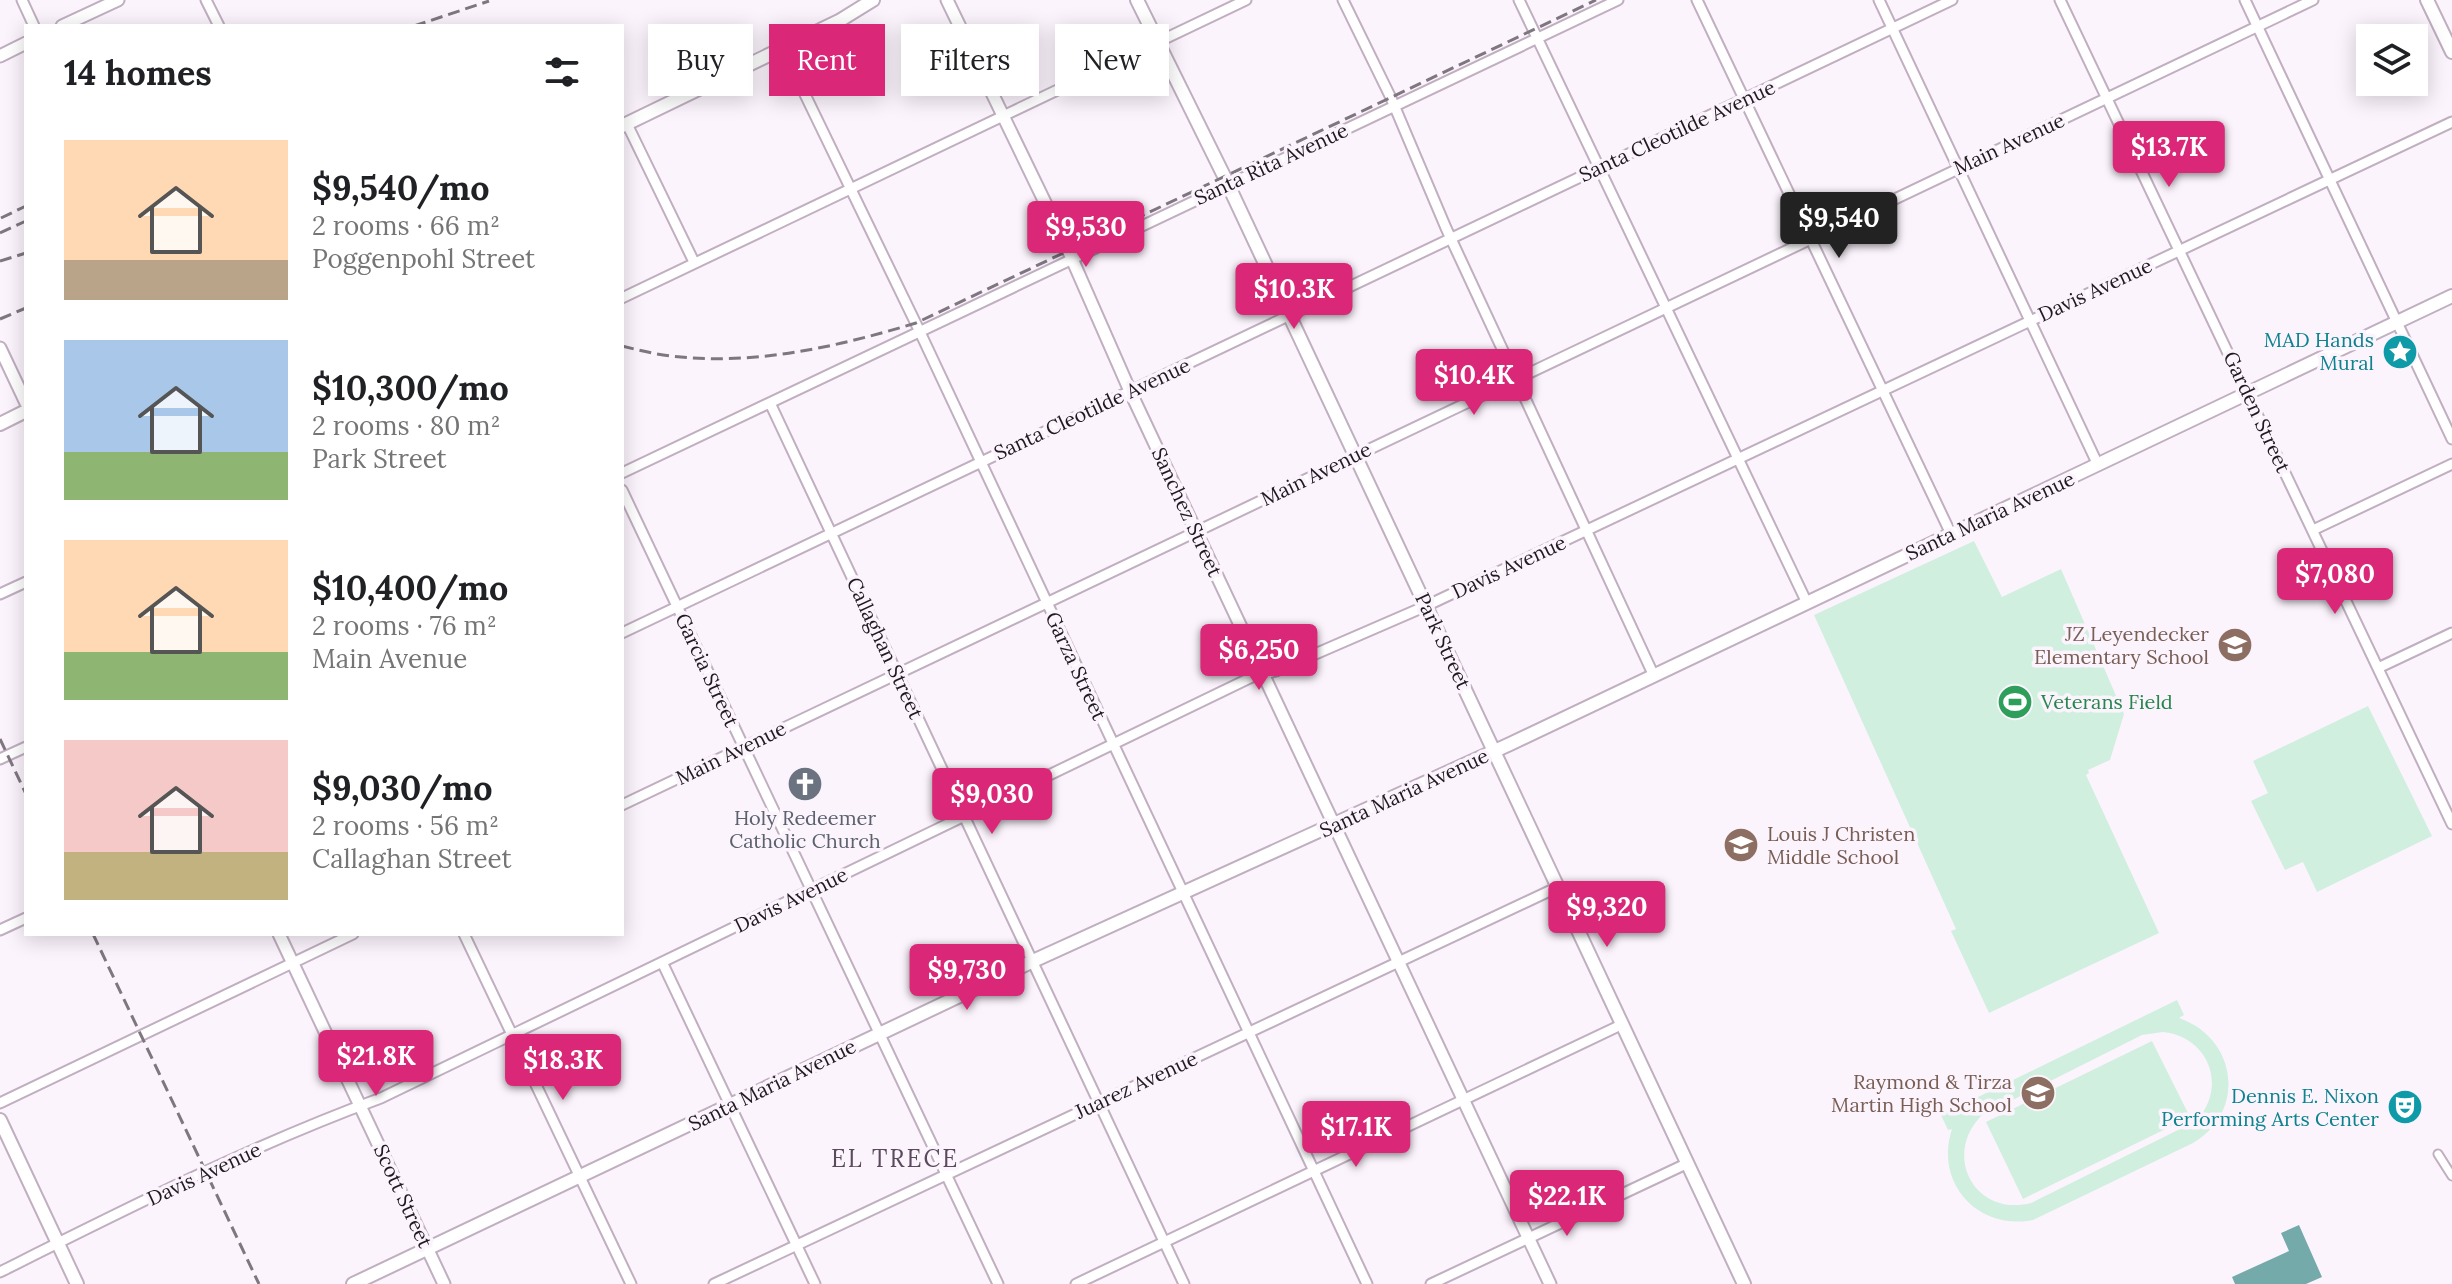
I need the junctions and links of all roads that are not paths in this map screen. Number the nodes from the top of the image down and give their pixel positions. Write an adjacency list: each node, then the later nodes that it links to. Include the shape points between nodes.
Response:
1 (22, 0): 18 (street)
2 (118, 0): 19 (street)
3 (206, 0): 20 (street)
4 (873, 0): 21 (main road)
5 (947, 0): 37 (street, Sanchez Street)
6 (1137, 0): 22 (main road, Park Street)
7 (1246, 0): 25 (street)
8 (1343, 0): 36 (street)
9 (1519, 0): 26 (street)
10 (1618, 0): 26 (street, Santa Rita Avenue)
11 (1697, 0): 35 (street)
12 (1879, 0): 24 (street)
13 (1952, 0): 24 (street, Santa Cleotilde Avenue)
14 (2060, 0): 34 (street, Garden Street)
15 (2245, 0): 23 (street)
16 (2313, 0): 23 (street, Main Avenue)
17 (2427, 0): 28 (main road)
18 (33, 24)
19 (66, 24)
20 (218, 24)
21 (833, 24)
22 (1148, 24)
23 (2258, 27): 34 (street, Main Avenue); 42 (street)
24 (1892, 29): 35 (street, Santa Cleotilde Avenue); 41 (street)
25 (1169, 36)
26 (1538, 38): 36 (street, Santa Rita Avenue); 40 (street)
27 (24, 44): 29 (street)
28 (2452, 52)
29 (0, 56)
30 (769, 56): 39 (main road)
31 (1169, 67): 43 (main road, Park Street)
32 (1055, 90): 37 (street)
33 (805, 96): 44 (street, Garza Street)
34 (2107, 98): 41 (street, Main Avenue); 47 (street, Garden Street)
35 (1744, 99): 40 (street, Santa Cleotilde Avenue); 46 (street)
36 (1394, 105): 43 (street, Santa Rita Avenue); 45 (street)
37 (1003, 115): 44 (street); 48 (street, Sanchez Street)
38 (2452, 122): 42 (street, Davis Avenue)
39 (625, 125): 49 (street)
40 (1599, 168): 45 (street, Santa Cleotilde Avenue); 52 (street)
41 (1958, 168): 46 (street, Main Avenue); 54 (street)
42 (2330, 179): 47 (street, Davis Avenue); 55 (street)
43 (1227, 185): 48 (street, Santa Rita Avenue); 53 (main road, Park Street)
44 (850, 189): 49 (street); 56 (street, Garza Street)
45 (1451, 239): 53 (street, Santa Cleotilde Avenue); 58 (street)
46 (1811, 239): 52 (street, Main Avenue); 59 (street)
47 (2180, 250): 54 (street, Davis Avenue); 61 (street, Garden Street)
48 (1071, 258): 56 (street, Santa Rita Avenue); 60 (street, Sanchez Street)
49 (694, 262): 51 (street)
50 (2452, 296): 55 (main road, Santa Maria Avenue)
51 (624, 297)
52 (1666, 307): 58 (street, Main Avenue); 68 (street)
53 (1289, 316): 60 (street, Santa Cleotilde Avenue); 67 (main road, Park Street)
54 (2030, 321): 59 (street, Davis Avenue); 71 (street)
55 (2397, 322): 61 (main road, Santa Maria Avenue); 66 (street)
56 (919, 330): 63 (street, Santa Rita Avenue); 69 (street, Garza Street)
57 (0, 348): 62 (street)
58 (1516, 379): 67 (street, Main Avenue); 76 (street)
59 (1883, 390): 68 (street, Davis Avenue); 78 (street)
60 (1130, 391): 69 (street, Santa Cleotilde Avenue); 75 (street, Sanchez Street)
61 (2248, 393): 71 (main road, Santa Maria Avenue); 74 (street, Garden Street)
62 (24, 399)
63 (770, 403): 72 (street, Santa Rita Avenue); 77 (street, Callaghan Street)
64 (24, 412): 65 (main road)
65 (0, 424)
66 (2452, 439)
67 (1355, 455): 75 (street, Main Avenue); 83 (main road, Park Street)
68 (1738, 459): 76 (street, Davis Avenue); 82 (street)
69 (981, 462): 77 (street, Santa Cleotilde Avenue); 81 (street, Garza Street)
70 (2452, 464): 74 (street)
71 (2098, 465): 78 (main road, Santa Maria Avenue)
72 (624, 472)
73 (624, 494): 84 (street, Garcia Street)
74 (2313, 530): 87 (street, Garden Street)
75 (1196, 531): 81 (street, Main Avenue); 89 (street, Sanchez Street)
76 (1587, 531): 83 (street, Davis Avenue); 90 (street)
77 (831, 533): 84 (street, Santa Cleotilde Avenue); 88 (street, Callaghan Street)
78 (1951, 534): 82 (main road, Santa Maria Avenue)
79 (24, 583): 80 (street)
80 (0, 594)
81 (1047, 603): 88 (street, Main Avenue); 91 (street, Garza Street)
82 (1807, 603): 90 (main road, Santa Maria Avenue)
83 (1426, 606): 89 (street, Davis Avenue); 94 (main road, Park Street)
84 (677, 607): 85 (street, Santa Cleotilde Avenue); 92 (street, Garcia Street)
85 (624, 632)
86 (2452, 633): 87 (street)
87 (2378, 668): 96 (street, Garden Street)
88 (897, 674): 92 (street, Main Avenue); 98 (street, Callaghan Street)
89 (1264, 674): 91 (street, Davis Avenue); 100 (street, Sanchez Street)
90 (1654, 676): 94 (main road, Santa Maria Avenue)
91 (1113, 744): 98 (street, Davis Avenue); 103 (street, Garza Street)
92 (744, 747): 97 (street, Main Avenue); 102 (street, Garcia Street)
93 (24, 748): 95 (street)
94 (1495, 751): 100 (main road, Santa Maria Avenue); 101 (main road, Park Street)
95 (0, 759)
96 (2448, 803): 99 (street, Garden Street)
97 (624, 804)
98 (965, 816): 102 (street, Davis Avenue); 109 (street, Callaghan Street)
99 (2452, 824)
100 (1334, 825): 103 (main road, Santa Maria Avenue); 111 (street, Sanchez Street)
101 (1558, 887): 111 (street, Juarez Avenue); 113 (main road, Park Street)
102 (811, 890): 110 (street, Davis Avenue); 115 (street, Garcia Street)
103 (1183, 894): 109 (main road, Santa Maria Avenue); 114 (street, Garza Street)
104 (24, 919): 105 (street)
105 (0, 930)
106 (280, 936): 112 (street, Scott Street)
107 (349, 936): 112 (street)
108 (465, 936): 116 (street)
109 (1033, 961): 115 (main road, Santa Maria Avenue); 119 (street, Callaghan Street)
110 (662, 962): 116 (street, Davis Avenue); 120 (street)
111 (1399, 962): 114 (street, Juarez Avenue); 117 (street, Sanchez Street)
112 (293, 963): 118 (street); 121 (street, Scott Street)
113 (1623, 1024): 117 (street); 124 (main road, Park Street)
114 (1248, 1032): 119 (street, Juarez Avenue); 125 (street, Garza Street)
115 (879, 1033): 120 (main road, Santa Maria Avenue); 126 (street, Garcia Street)
116 (512, 1035): 121 (street, Davis Avenue); 127 (street)
117 (1464, 1100): 125 (street); 129 (street, Sanchez Street)
118 (0, 1103)
119 (1100, 1103): 126 (street, Juarez Avenue); 130 (street, Callaghan Street)
120 (730, 1105): 127 (main road, Santa Maria Avenue); 132 (street)
121 (360, 1106): 131 (street, Davis Avenue); 133 (street, Scott Street)
122 (0, 1120): 131 (main road)
123 (2438, 1154): 128 (street)
124 (1688, 1163): 129 (street); 147 (main road, Park Street)
125 (1314, 1171): 130 (street); 144 (street, Garza Street)
126 (947, 1175): 132 (street, Juarez Avenue); 141 (street, Garcia Street)
127 (580, 1176): 133 (main road, Santa Maria Avenue); 138 (street)
128 (2452, 1176)
129 (1529, 1238): 145 (street); 146 (street, Sanchez Street)
130 (1165, 1242): 142 (street); 143 (street, Callaghan Street)
131 (57, 1243): 134 (street, Davis Avenue); 135 (main road)
132 (796, 1245): 139 (street, Juarez Avenue); 140 (street)
133 (428, 1249): 136 (main road, Santa Maria Avenue); 137 (street, Scott Street)
134 (0, 1272)
135 (77, 1284)
136 (353, 1284)
137 (444, 1284)
138 (631, 1284)
139 (714, 1284)
140 (815, 1284)
141 (998, 1284)
142 (1076, 1284)
143 (1184, 1284)
144 (1367, 1284)
145 (1431, 1284)
146 (1550, 1284)
147 (1744, 1284)

